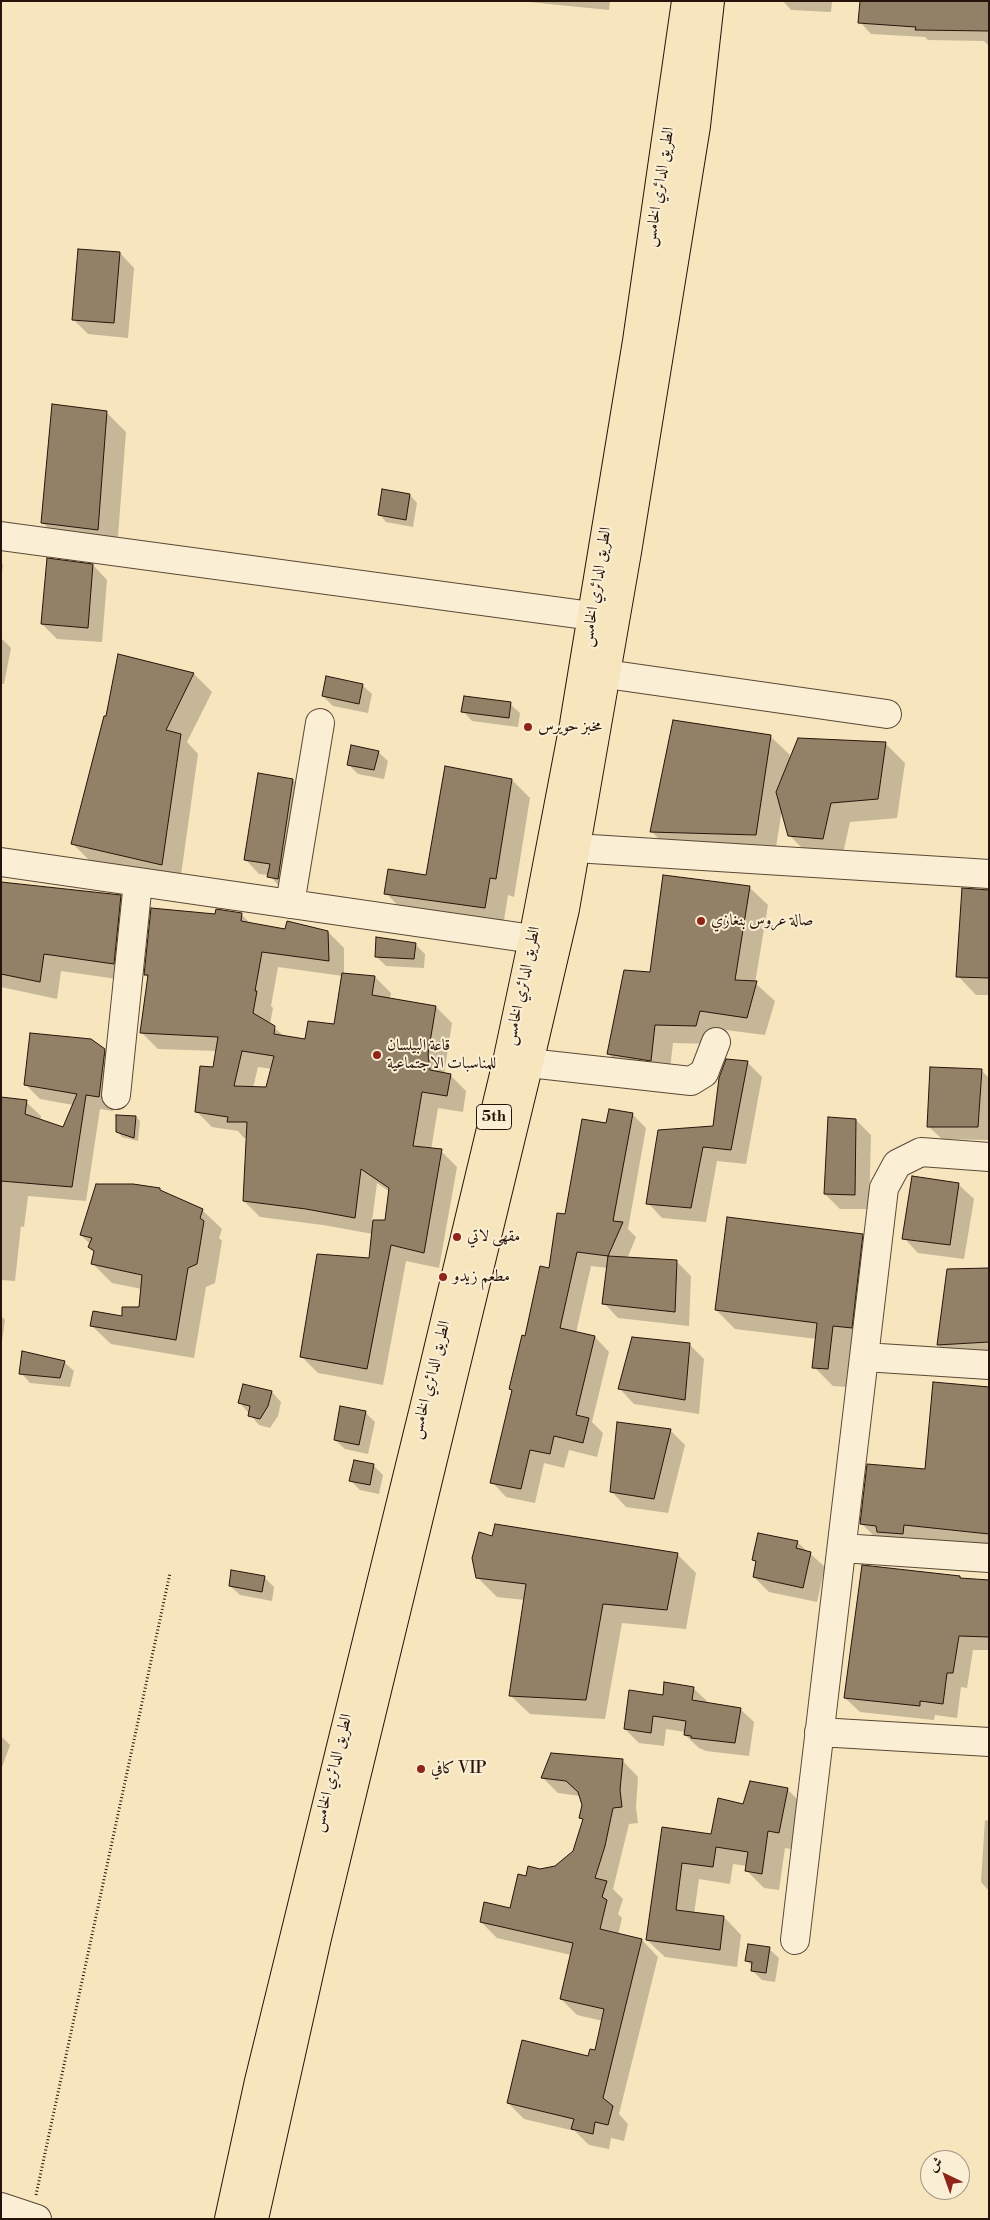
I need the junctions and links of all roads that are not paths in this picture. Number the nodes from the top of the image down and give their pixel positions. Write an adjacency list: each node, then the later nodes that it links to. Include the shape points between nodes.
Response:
1 (686, 1): 4 (main road, الطريق الدائري الخامس / 5th, via 637,341)
2 (710, 1): 4 (main road, الطريق الدائري الخامس / 5th, via 696,126)
3 (1, 536): 5 (street)
4 (615, 549): 5 (main road, الطريق الدائري الخامس / 5th); 6 (main road, الطريق الدائري الخامس / 5th)
5 (592, 616): 14 (main road, الطريق الدائري الخامس / 5th)
6 (606, 674): 7 (street); 9 (main road, الطريق الدائري الخامس / 5th)
7 (887, 714)
8 (320, 723): 13 (street)
9 (575, 848): 11 (street); 16 (main road, الطريق الدائري الخامس / 5th, via 565,910)
10 (1, 862): 12 (street)
11 (989, 874)
12 (138, 882): 13 (street); 17 (street)
13 (290, 904): 14 (street)
14 (534, 939): 28 (main road, الطريق الدائري الخامس / 5th, via 430,1386 259,2081)
15 (716, 1042): 16 (street, via 704,1073 690,1081)
16 (530, 1063): 29 (main road, الطريق الدائري الخامس / 5th, via 317,1938)
17 (116, 1095)
18 (989, 1157): 19 (street, via 921,1152 898,1164 884,1188)
19 (864, 1357): 20 (street); 21 (street)
20 (989, 1365)
21 (842, 1548): 22 (street); 23 (street)
22 (989, 1558)
23 (819, 1732): 24 (street); 25 (street)
24 (989, 1742)
25 (795, 1940)
26 (1, 2207): 27 (street)
27 (34, 2218)
28 (229, 2219)
29 (254, 2219)

